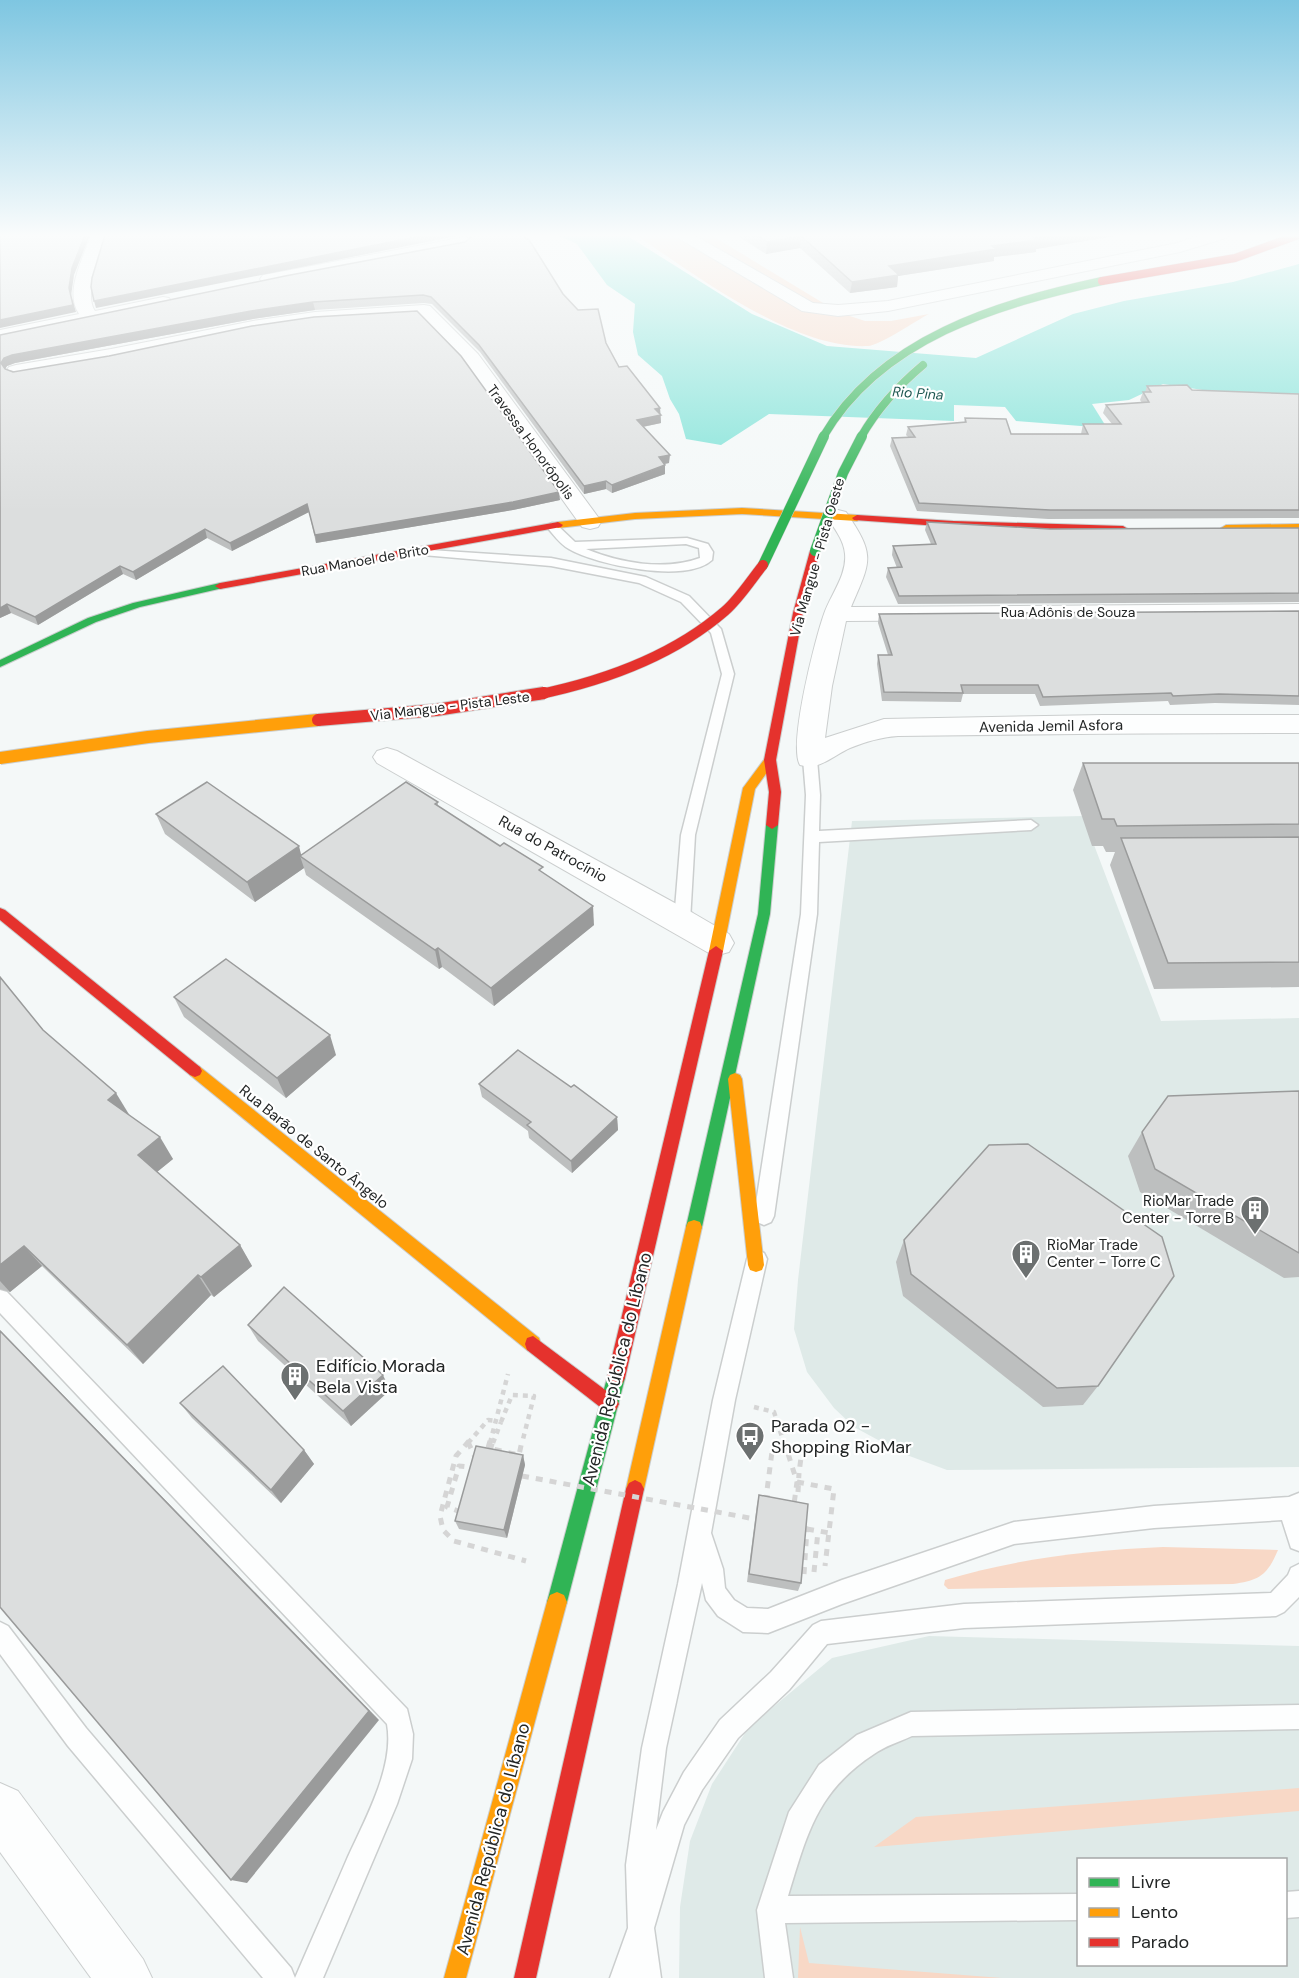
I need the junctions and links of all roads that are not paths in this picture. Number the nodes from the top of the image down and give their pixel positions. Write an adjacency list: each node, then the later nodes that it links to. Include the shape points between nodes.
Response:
1 (39, 327): 6 (street)
2 (143, 327): 7 (street)
3 (255, 327): 7 (street, Travessa Honorópolis)
4 (441, 327): 11 (street, Travessa Honorópolis, via 471,358)
5 (952, 327): 24 (main road, Via Mangue - Pista Leste, bridge, via 903,354 849,400 822,438 775,546 756,577 723,613 669,649 635,665 526,699 198,731)
6 (0, 336)
7 (153, 345): 9 (street)
8 (932, 360): 22 (main road, Via Mangue - Pista Oeste, bridge, via 892,391 854,443 838,478 798,613)
9 (16, 371)
10 (838, 517): 11 (main road, Rua Manoel de Brito, via 742,511); 15 (main road, Rua Manoel de Brito, via 1036,528); 19 (street, via 857,556)
11 (590, 522): 12 (main road, Rua Manoel de Brito)
12 (552, 526): 16 (lane); 17 (main road, Rua Manoel de Brito)
13 (1215, 528): 14 (main road)
14 (1299, 528)
15 (1138, 529)
16 (572, 546): 16 (lane, via 599,558 655,567 699,563 705,560 707,552 704,546 687,541)
17 (414, 552): 20 (main road, Rua Manoel de Brito, via 259,578 137,605 92,620); 30 (lane, via 551,562 642,580 685,599 717,632 728,674 688,835)
18 (1299, 611): 19 (street, Rua Adônis de Souza)
19 (836, 614): 25 (street, via 814,712)
20 (0, 664)
21 (1299, 724): 25 (street, Avenida Jemil Asfora, via 884,728 852,736)
22 (774, 741): 26 (main road, Avenida República do Líbano)
23 (387, 757): 30 (street, Rua do Patrocínio)
24 (0, 758)
25 (810, 759): 28 (lane)
26 (770, 760): 31 (main road, Avenida República do Líbano, via 749,788); 32 (main road, Avenida República do Líbano, via 775,792 764,914)
27 (1031, 825): 28 (lane)
28 (812, 837): 33 (lane, via 809,914)
29 (4, 921): 35 (main road, Rua Barão de Santo Ângelo)
30 (682, 921): 31 (street, Rua do Patrocínio)
31 (718, 943): 35 (main road, Avenida República do Líbano)
32 (732, 1053): 33 (main road); 50 (main road, Avenida República do Líbano)
33 (756, 1265): 37 (lane, via 724,1400)
34 (0, 1299): 48 (lane, via 398,1718 399,1759 384,1804)
35 (610, 1404): 49 (main road, Avenida República do Líbano)
36 (1294, 1506): 37 (lane, via 1014,1533 768,1621 743,1620 726,1608 714,1592 712,1569); 38 (lane)
37 (699, 1533): 45 (lane, via 654,1748 639,1865)
38 (1299, 1540)
39 (1299, 1576): 45 (lane, via 1276,1604 964,1616 821,1634 780,1681 729,1729 693,1781 672,1821)
40 (0, 1634): 47 (lane, via 76,1737)
41 (1299, 1717): 44 (lane, via 911,1724 866,1744 828,1774 798,1821)
42 (0, 1809): 46 (street)
43 (1077, 1907): 44 (lane)
44 (770, 1910): 53 (lane)
45 (641, 1928): 51 (lane); 52 (lane)
46 (124, 1978)
47 (280, 1978)
48 (309, 1978)
49 (455, 1978)
50 (525, 1978)
51 (624, 1978)
52 (646, 1978)
53 (780, 1978)

